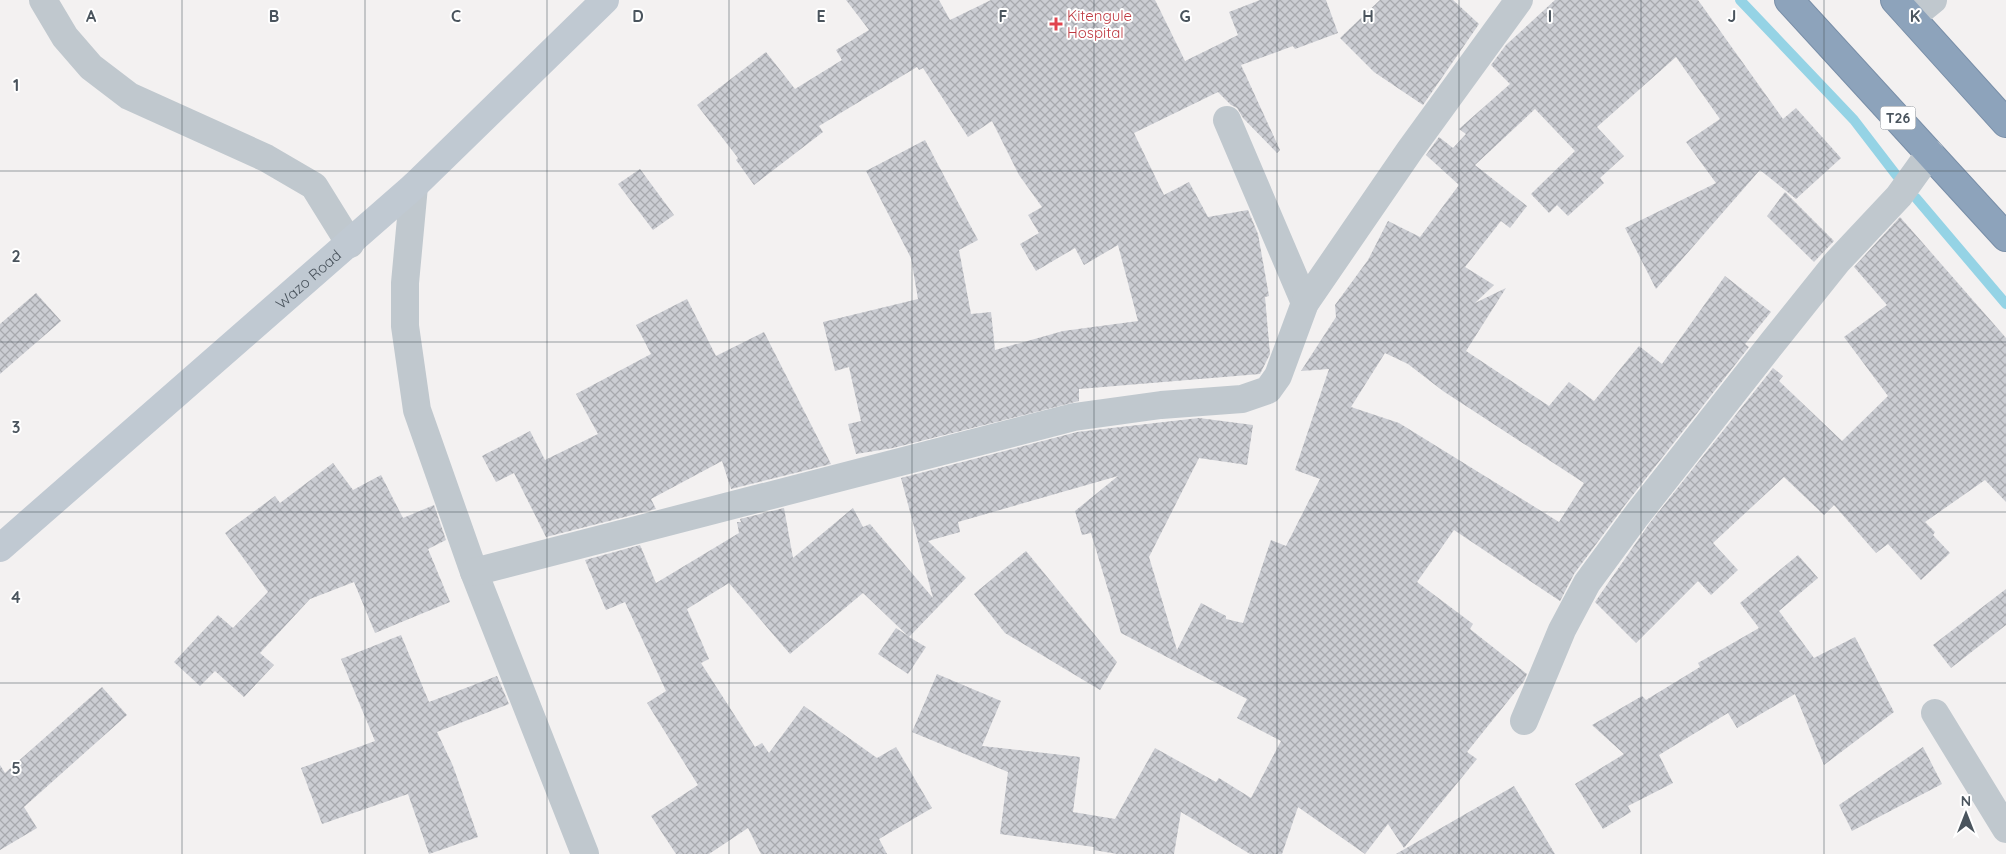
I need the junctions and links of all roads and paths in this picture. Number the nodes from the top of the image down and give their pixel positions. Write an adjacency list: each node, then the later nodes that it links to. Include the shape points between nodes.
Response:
1 (43, 0): 12 (street, via 65,37 90,66 129,96 266,158 314,186)
2 (605, 0): 10 (main road, Wazo Road)
3 (1518, 0): 13 (street)
4 (1789, 0): 9 (highway, T26)
5 (1933, 0): 6 (street)
6 (1903, 9): 8 (highway)
7 (1227, 120): 13 (street)
8 (2006, 123)
9 (1930, 153): 11 (highway, T26); 17 (street, via 1898,196 1838,262 1767,350 1636,515 1587,583 1562,630)
10 (414, 186): 12 (main road, Wazo Road); 15 (street, via 405,283 409,367 417,410)
11 (2006, 237)
12 (350, 244): 14 (main road, Wazo Road)
13 (1305, 302): 15 (street, via 1274,384 1252,398 1161,405 1074,417)
14 (0, 548)
15 (474, 572): 19 (street)
16 (1935, 713): 18 (street)
17 (1524, 721)
18 (2006, 829)
19 (585, 854)

